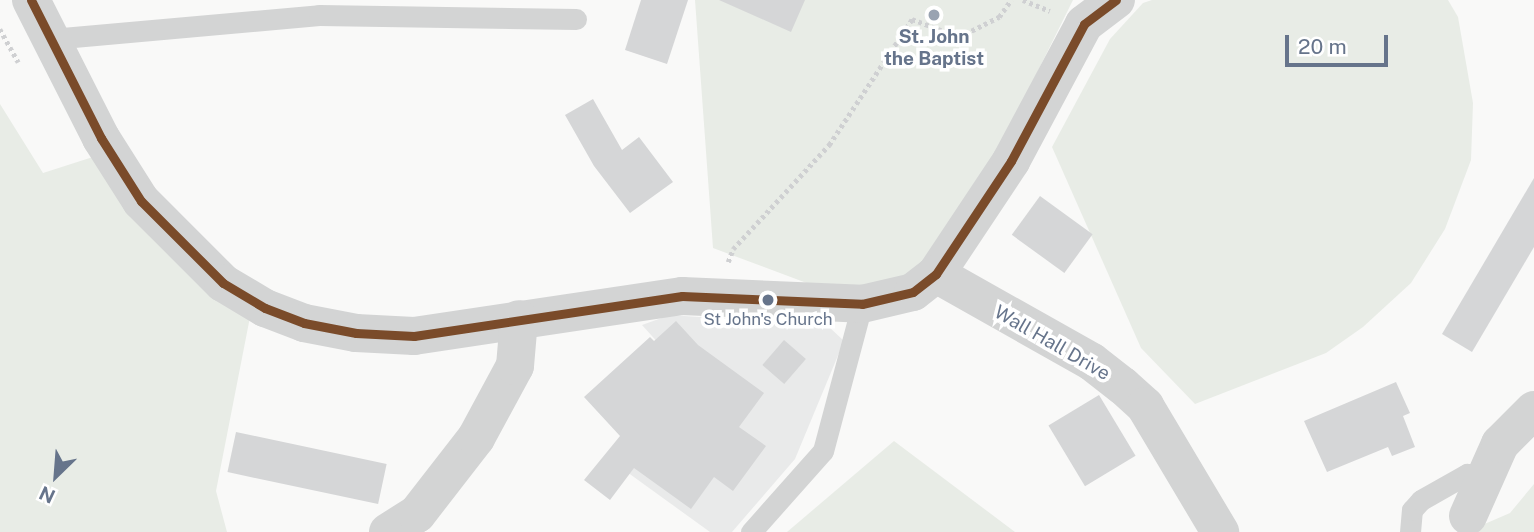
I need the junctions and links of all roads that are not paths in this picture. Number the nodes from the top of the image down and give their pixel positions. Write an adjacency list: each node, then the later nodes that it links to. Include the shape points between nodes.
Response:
1 (31, 0): 5 (street)
2 (1116, 0): 3 (street)
3 (1089, 12): 6 (street, via 1011,161)
4 (576, 19): 5 (lane, via 319,15)
5 (51, 38): 8 (street, via 101,138 141,201 223,283 265,308 304,323 356,333 414,336)
6 (936, 274): 7 (street, via 913,292); 14 (street, Wall Hall Drive, via 1091,362 1124,386 1145,407)
7 (862, 304): 8 (street, via 716,295); 13 (lane, via 823,451)
8 (519, 319): 12 (street, via 515,366 477,438 417,513)
9 (1534, 410): 10 (street, via 1500,444)
10 (1484, 474): 11 (street); 15 (lane, via 1467,474 1421,500 1412,510)
11 (1466, 527)
12 (388, 532)
13 (751, 532)
14 (1220, 532)
15 (1410, 532)

